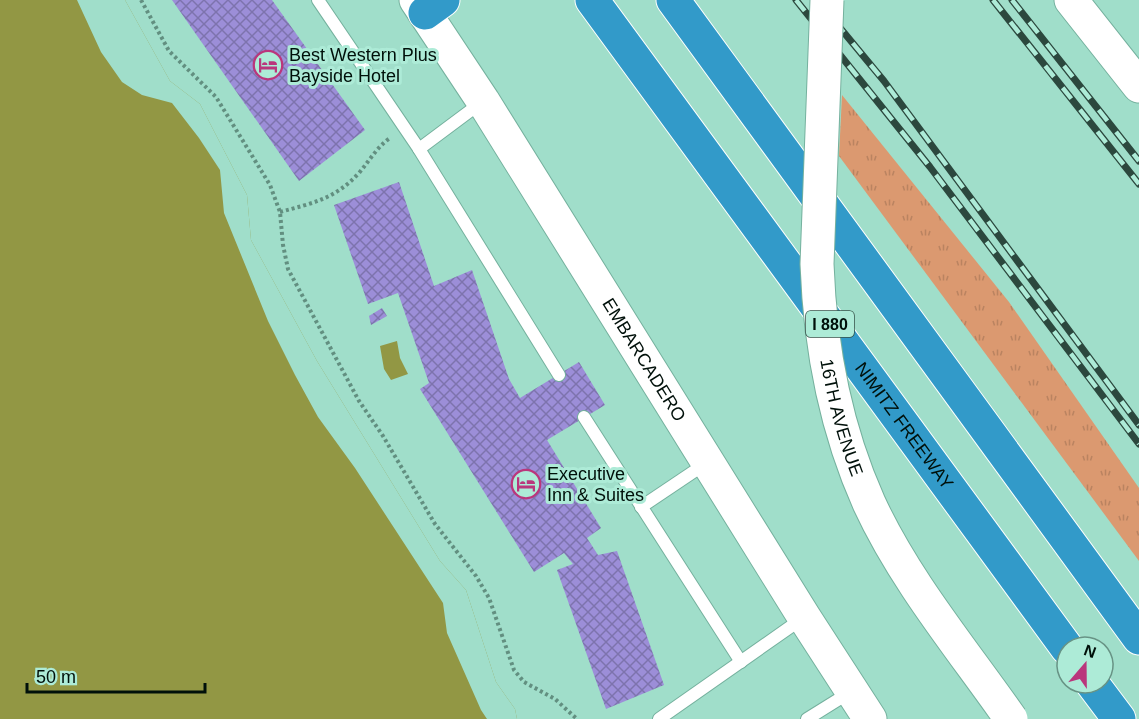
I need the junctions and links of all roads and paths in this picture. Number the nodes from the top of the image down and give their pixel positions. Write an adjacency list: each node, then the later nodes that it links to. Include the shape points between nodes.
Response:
1 (141, 0): 12 (path, via 169,51 216,97 270,185)
2 (318, 0): 10 (lane)
3 (592, 0): 18 (highway, NIMITZ FREEWAY / I 880)
4 (673, 0): 19 (highway)
5 (827, 0): 27 (main road, 16TH AVENUE, bridge, via 817,264 823,348 837,416 870,504 903,565)
6 (1071, 0): 8 (main road)
7 (428, 4): 9 (main road, EMBARCADERO)
8 (1139, 86)
9 (483, 101): 11 (lane); 15 (main road, EMBARCADERO)
10 (405, 127): 11 (lane); 12 (path, via 380,145 358,174 332,196)
11 (419, 149): 13 (lane)
12 (280, 212): 23 (path, via 288,269 358,401 435,524 489,598 514,670 524,682 555,699)
13 (559, 375)
14 (584, 417): 16 (lane)
15 (709, 461): 16 (lane); 17 (main road, EMBARCADERO)
16 (641, 507): 20 (lane)
17 (804, 617): 20 (lane); 21 (main road, EMBARCADERO)
18 (1057, 635)
19 (1139, 638)
20 (741, 662): 24 (lane)
21 (853, 691): 25 (lane); 26 (main road, EMBARCADERO)
22 (1101, 695): 28 (highway)
23 (577, 719)
24 (659, 719)
25 (807, 719)
26 (870, 719)
27 (1011, 719)
28 (1119, 719)

